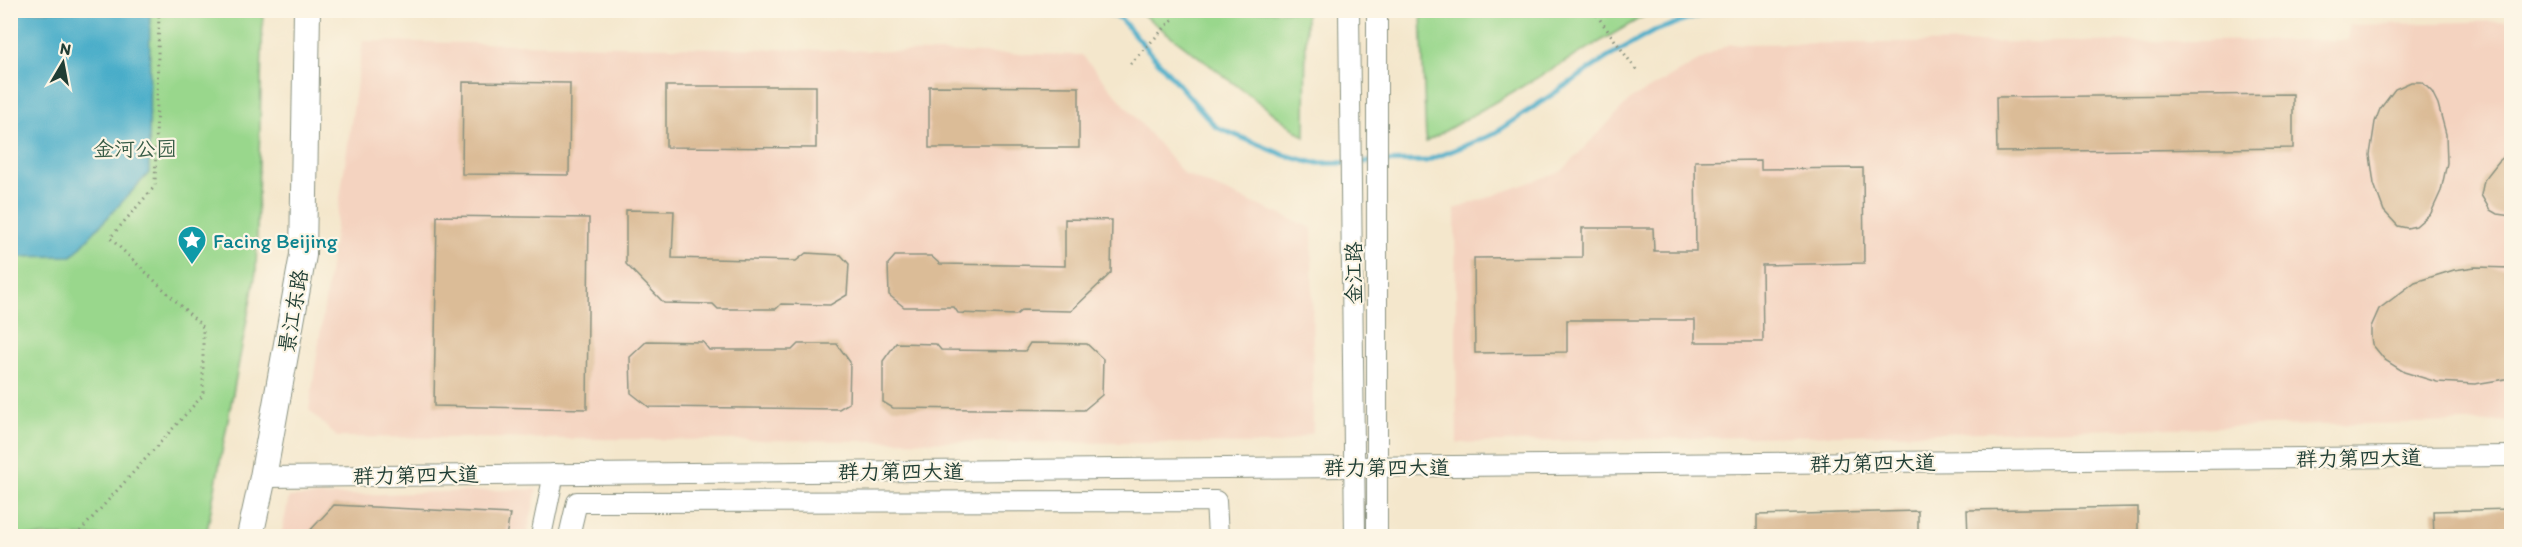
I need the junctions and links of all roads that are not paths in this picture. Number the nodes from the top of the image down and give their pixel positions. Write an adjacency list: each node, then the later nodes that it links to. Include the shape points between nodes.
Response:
1 (307, 10): 8 (main road, 景江东路, via 303,255)
2 (1350, 10): 5 (street, 金江路)
3 (1377, 10): 6 (street, 金江路)
4 (2511, 456): 6 (street, 群力第四大道)
5 (1354, 467): 6 (street, 群力第四大道); 7 (street, 群力第四大道); 13 (street, 金江路)
6 (1376, 467): 14 (street, 金江路)
7 (554, 474): 8 (street, 群力第四大道); 10 (street)
8 (263, 477): 9 (main road, 景江东路)
9 (250, 537)
10 (541, 537)
11 (569, 537): 12 (street, via 577,502 1216,501)
12 (1218, 537)
13 (1355, 537)
14 (1377, 537)

